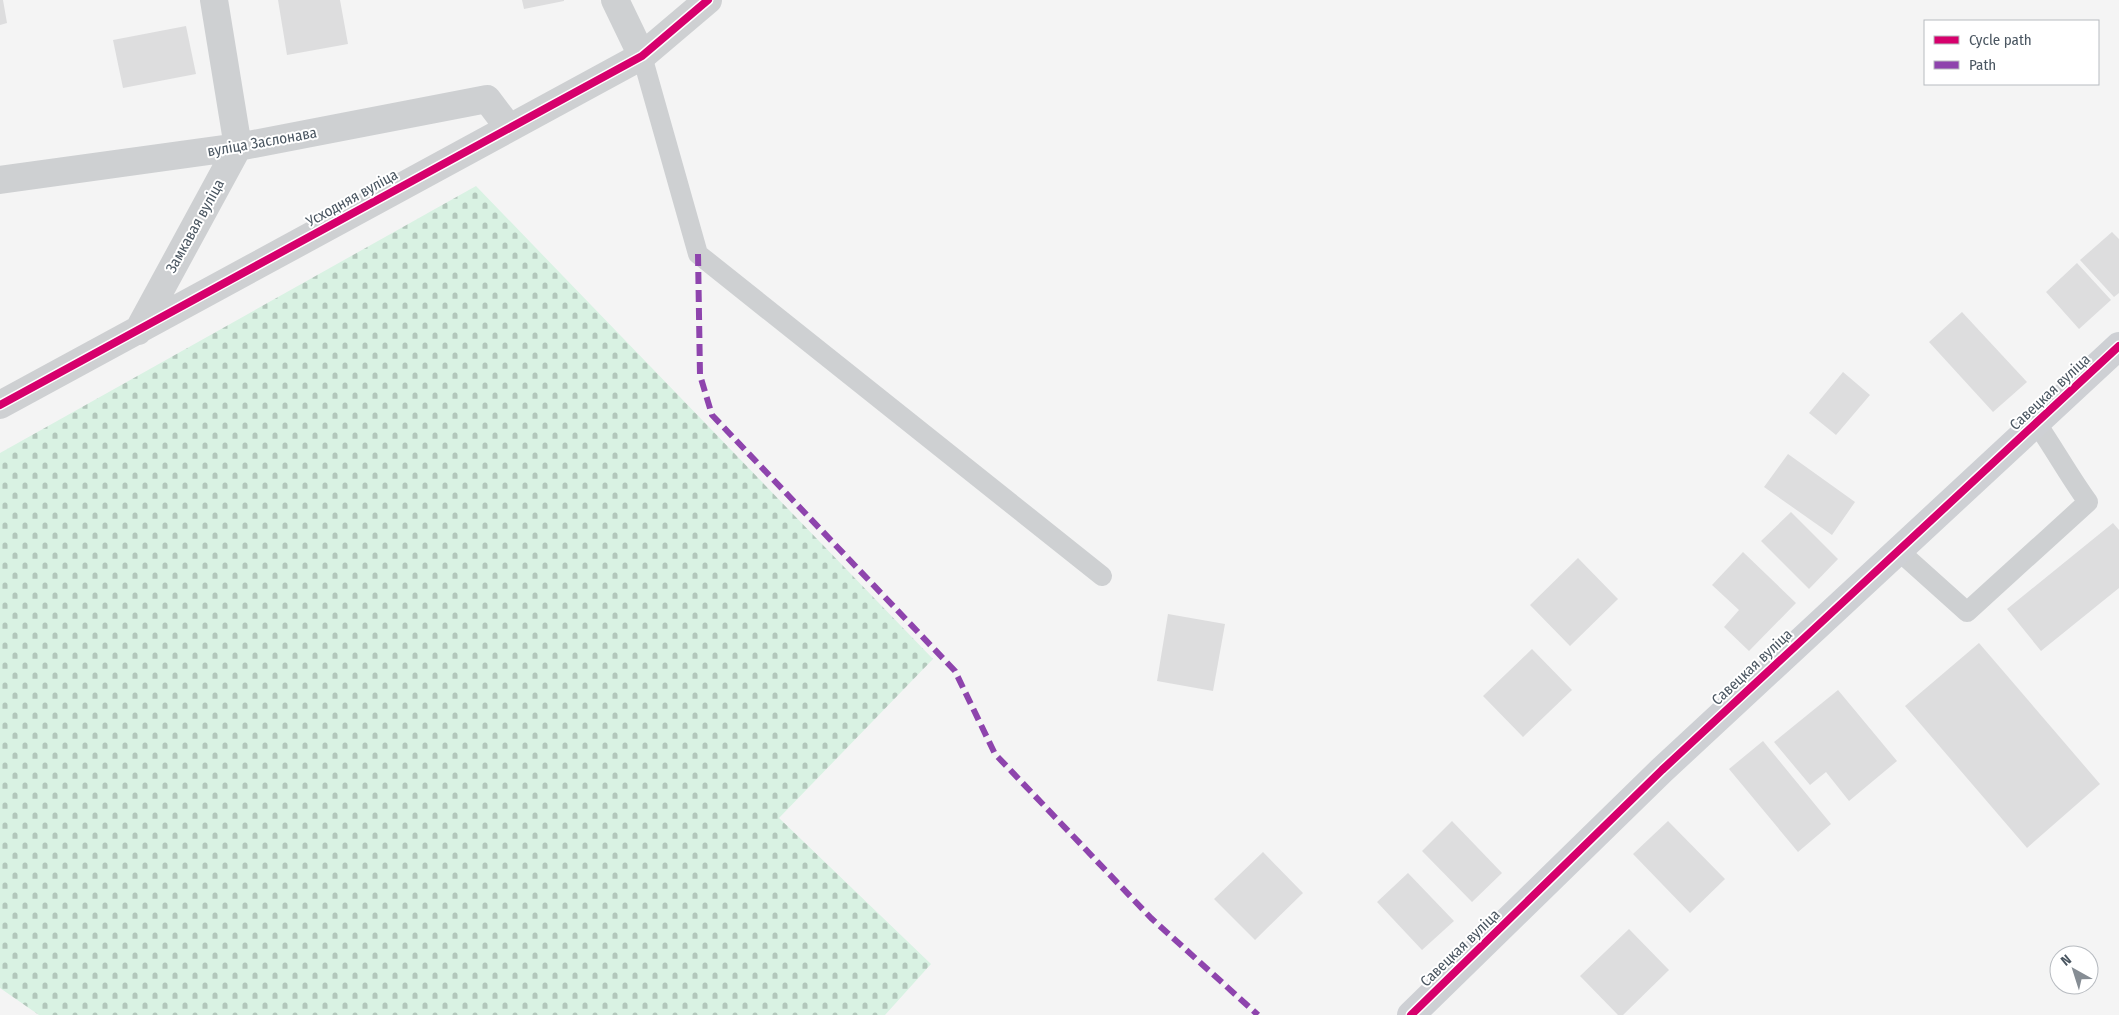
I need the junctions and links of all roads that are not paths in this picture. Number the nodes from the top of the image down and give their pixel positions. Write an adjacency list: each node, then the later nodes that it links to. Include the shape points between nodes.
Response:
1 (214, 0): 6 (street)
2 (615, 0): 4 (street)
3 (708, 0): 4 (street, Усходняя вуліца)
4 (642, 56): 5 (street, Усходняя вуліца); 13 (lane, via 698,254)
5 (509, 128): 6 (street, вуліца Заслонава, via 487,100); 8 (street, Усходняя вуліца)
6 (238, 147): 7 (street, вуліца Заслонава); 8 (street, Замкавая вуліца)
7 (0, 180)
8 (138, 331): 10 (street, Усходняя вуліца)
9 (2119, 346): 11 (street, Савецкая вуліца)
10 (0, 406)
11 (2037, 424): 12 (street, Савецкая вуліца); 12 (lane, via 2088,502 1967,612)
12 (1899, 551): 14 (street, Савецкая вуліца, via 1662,770)
13 (1102, 576)
14 (1411, 1015)

